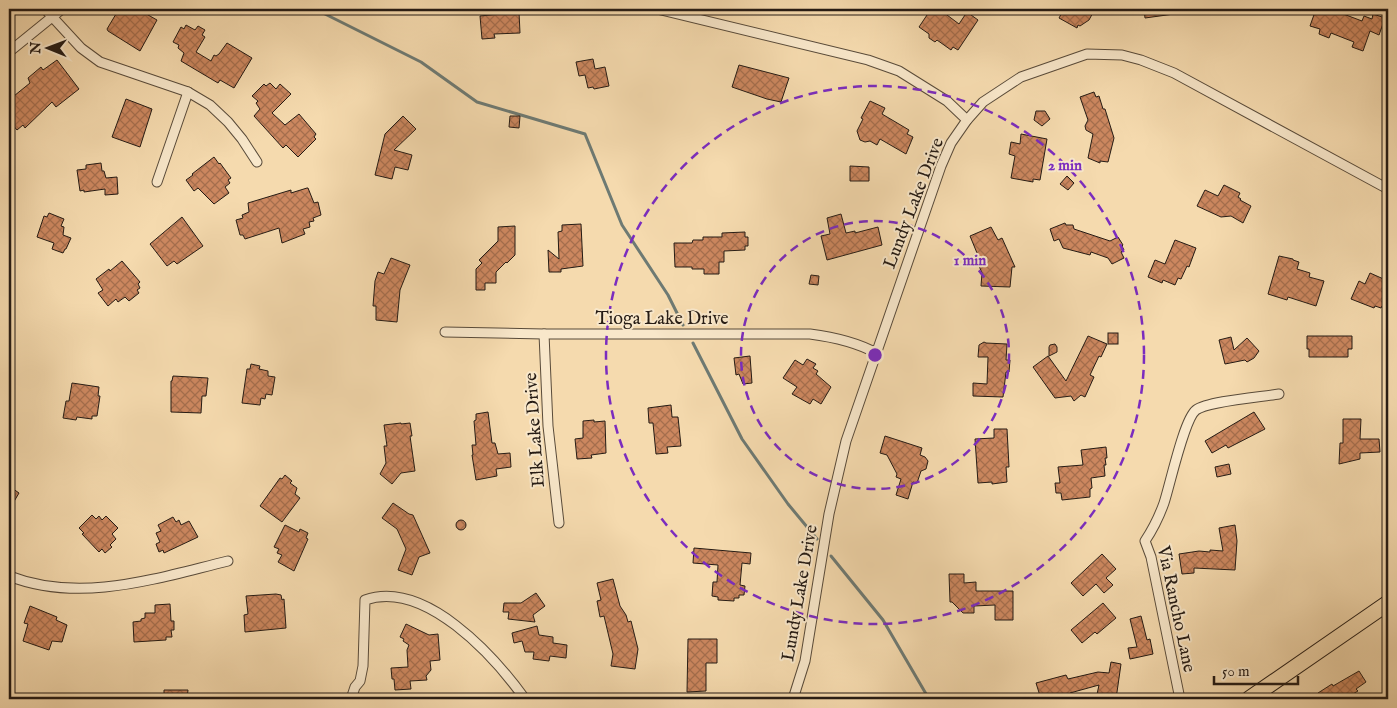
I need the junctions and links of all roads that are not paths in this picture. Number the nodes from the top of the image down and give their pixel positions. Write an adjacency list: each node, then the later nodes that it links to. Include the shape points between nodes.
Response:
1 (45, 9): 4 (street)
2 (62, 9): 4 (street)
3 (657, 9): 7 (street, via 868,60 899,71 947,101)
4 (53, 18): 5 (street); 6 (street, via 81,48 100,62)
5 (9, 52)
6 (188, 92): 8 (street, via 210,105 228,122); 9 (street)
7 (967, 120): 10 (street, Lundy Lake Drive, via 983,102 1021,77 1087,54 1122,55 1174,74); 13 (street, Lundy Lake Drive, via 951,143 941,166)
8 (257, 162)
9 (157, 182)
10 (1388, 190)
11 (444, 332): 12 (street, Tioga Lake Drive)
12 (544, 334): 13 (street, Tioga Lake Drive, via 810,334 831,337); 15 (street, Elk Lake Drive, via 548,426)
13 (876, 353): 21 (street, Lundy Lake Drive, via 846,441 829,514 805,662)
14 (1279, 394): 22 (street, Via Rancho Lane, via 1206,404 1195,410 1186,428 1156,524 1145,541 1152,556)
15 (558, 523)
16 (228, 561): 17 (street, via 128,585 98,588 43,585)
17 (9, 576)
18 (1388, 604): 23 (main road)
19 (351, 699): 20 (street, via 363,666 365,600 374,597 397,597 436,611 478,644)
20 (525, 699)
21 (793, 699)
22 (1180, 699)
23 (1249, 699)

